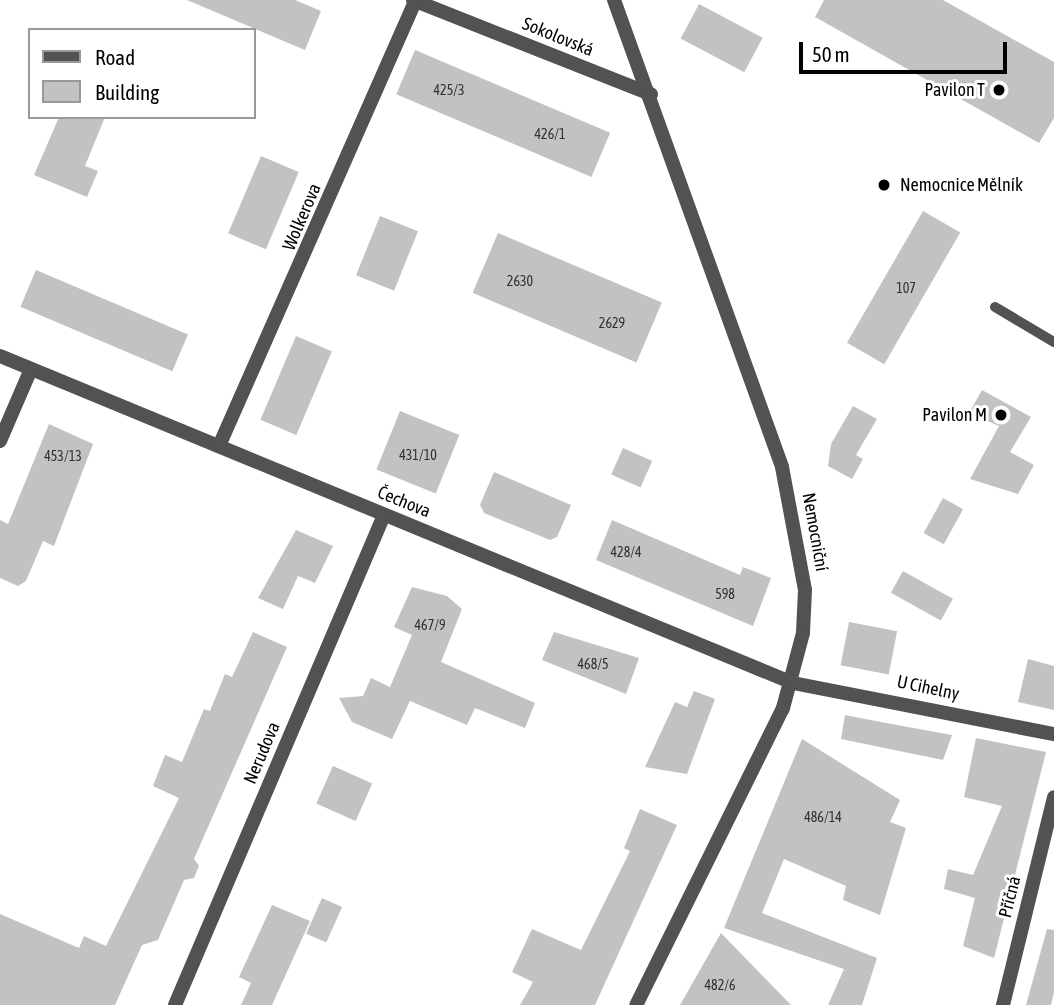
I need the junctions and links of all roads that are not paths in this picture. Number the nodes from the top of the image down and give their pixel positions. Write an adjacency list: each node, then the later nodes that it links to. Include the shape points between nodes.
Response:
1 (414, 0): 3 (street, Sokolovská); 9 (street, Wolkerova)
2 (614, 0): 3 (street, Nemocniční)
3 (651, 94): 11 (street, Nemocniční, via 782,467 805,590)
4 (995, 307): 5 (lane)
5 (1054, 342)
6 (0, 356): 7 (street, Čechova)
7 (31, 369): 8 (street); 9 (street, Čechova)
8 (0, 441)
9 (219, 446): 10 (street, Čechova)
10 (384, 515): 11 (street, Čechova); 14 (street, Nerudova)
11 (793, 683): 12 (street, U Cihelny); 15 (street, Nemocniční, via 692,902)
12 (1054, 734)
13 (1054, 797): 16 (street, Příčná)
14 (175, 1005)
15 (636, 1005)
16 (1003, 1005)

